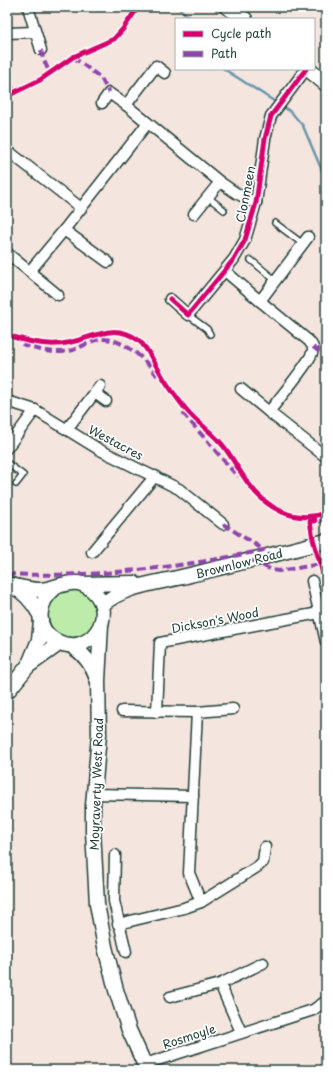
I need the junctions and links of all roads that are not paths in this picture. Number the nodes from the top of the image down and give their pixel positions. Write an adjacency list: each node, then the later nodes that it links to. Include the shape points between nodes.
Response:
1 (28, 7): 4 (street)
2 (227, 7): 3 (main road)
3 (244, 18)
4 (35, 32): 5 (street); 6 (street)
5 (7, 33)
6 (41, 50)
7 (306, 70): 17 (street, Clonmeen, via 271,116 265,139)
8 (308, 70): 10 (main road)
9 (165, 74): 12 (street, via 156,66)
10 (326, 84)
11 (102, 103): 12 (street, Clonmeen, via 109,93)
12 (126, 105): 13 (street, Clonmeen)
13 (147, 124): 15 (street, Clonmeen); 18 (street)
14 (12, 154): 18 (street)
15 (220, 182): 16 (street); 17 (street, Clonmeen)
16 (208, 197): 19 (lane); 20 (street)
17 (256, 203): 28 (street, Clonmeen, via 245,240)
18 (81, 208): 22 (street)
19 (224, 210)
20 (194, 214)
21 (275, 223): 23 (lane)
22 (64, 230): 26 (street); 27 (street)
23 (306, 241): 29 (street)
24 (7, 253): 27 (street)
25 (251, 260): 29 (lane)
26 (108, 262)
27 (30, 271): 30 (street)
28 (225, 271): 32 (street); 33 (street, Clonmeen)
29 (276, 280): 32 (street)
30 (58, 295)
31 (170, 299): 33 (street)
32 (260, 301): 39 (street, via 310,341 313,347 311,356)
33 (188, 315): 34 (lane)
34 (210, 334)
35 (241, 389): 39 (street)
36 (106, 401): 40 (street, Westacres, via 98,389)
37 (7, 402): 38 (street, Westacres)
38 (35, 410): 40 (street, Westacres); 41 (street)
39 (268, 412): 42 (street)
40 (67, 429): 44 (street, Westacres, via 100,450)
41 (7, 448)
42 (325, 462)
43 (7, 463): 45 (lane, via 23,475)
44 (154, 476): 46 (street, Westacres, via 179,489); 48 (street)
45 (16, 484)
46 (223, 524)
47 (326, 541): 50 (main road, Brownlow Road)
48 (92, 552)
49 (312, 581): 55 (street)
50 (152, 583): 51 (main road, Brownlow Road); 54 (main road, Brownlow Road, via 120,592)
51 (83, 584): 53 (main road, via 73,582); 54 (main road, via 98,596)
52 (7, 585): 53 (main road, via 39,590); 56 (main road, via 30,600)
53 (55, 588): 56 (main road, via 44,599)
54 (102, 605): 57 (main road)
55 (319, 613): 58 (street); 65 (street, Dickson's Wood, via 160,643)
56 (41, 617): 59 (main road, via 48,634); 60 (main road, via 38,640)
57 (101, 624): 59 (main road, via 97,633 89,640 80,644); 61 (main road, Moyraverty West Road)
58 (326, 642)
59 (65, 644): 60 (main road); 61 (main road, Moyraverty West Road, via 86,657)
60 (28, 666): 62 (main road)
61 (98, 681): 67 (main road, Moyraverty West Road, via 99,735)
62 (7, 692)
63 (233, 710): 66 (street)
64 (122, 711): 65 (street)
65 (157, 712): 66 (street)
66 (197, 712): 68 (street)
67 (94, 794): 68 (street); 79 (main road, Moyraverty West Road, via 93,831 97,904 105,947 129,1030)
68 (193, 796): 71 (street, via 189,873)
69 (265, 847): 71 (street, via 263,862)
70 (115, 855): 72 (street, via 114,901)
71 (201, 902): 72 (street)
72 (118, 924): 73 (street)
73 (126, 952)
74 (263, 963): 75 (street)
75 (220, 984): 76 (street); 78 (street)
76 (170, 997)
77 (326, 1001): 78 (street, Rosmoyle, via 314,1010)
78 (241, 1032): 79 (street, Rosmoyle)
79 (146, 1067)

